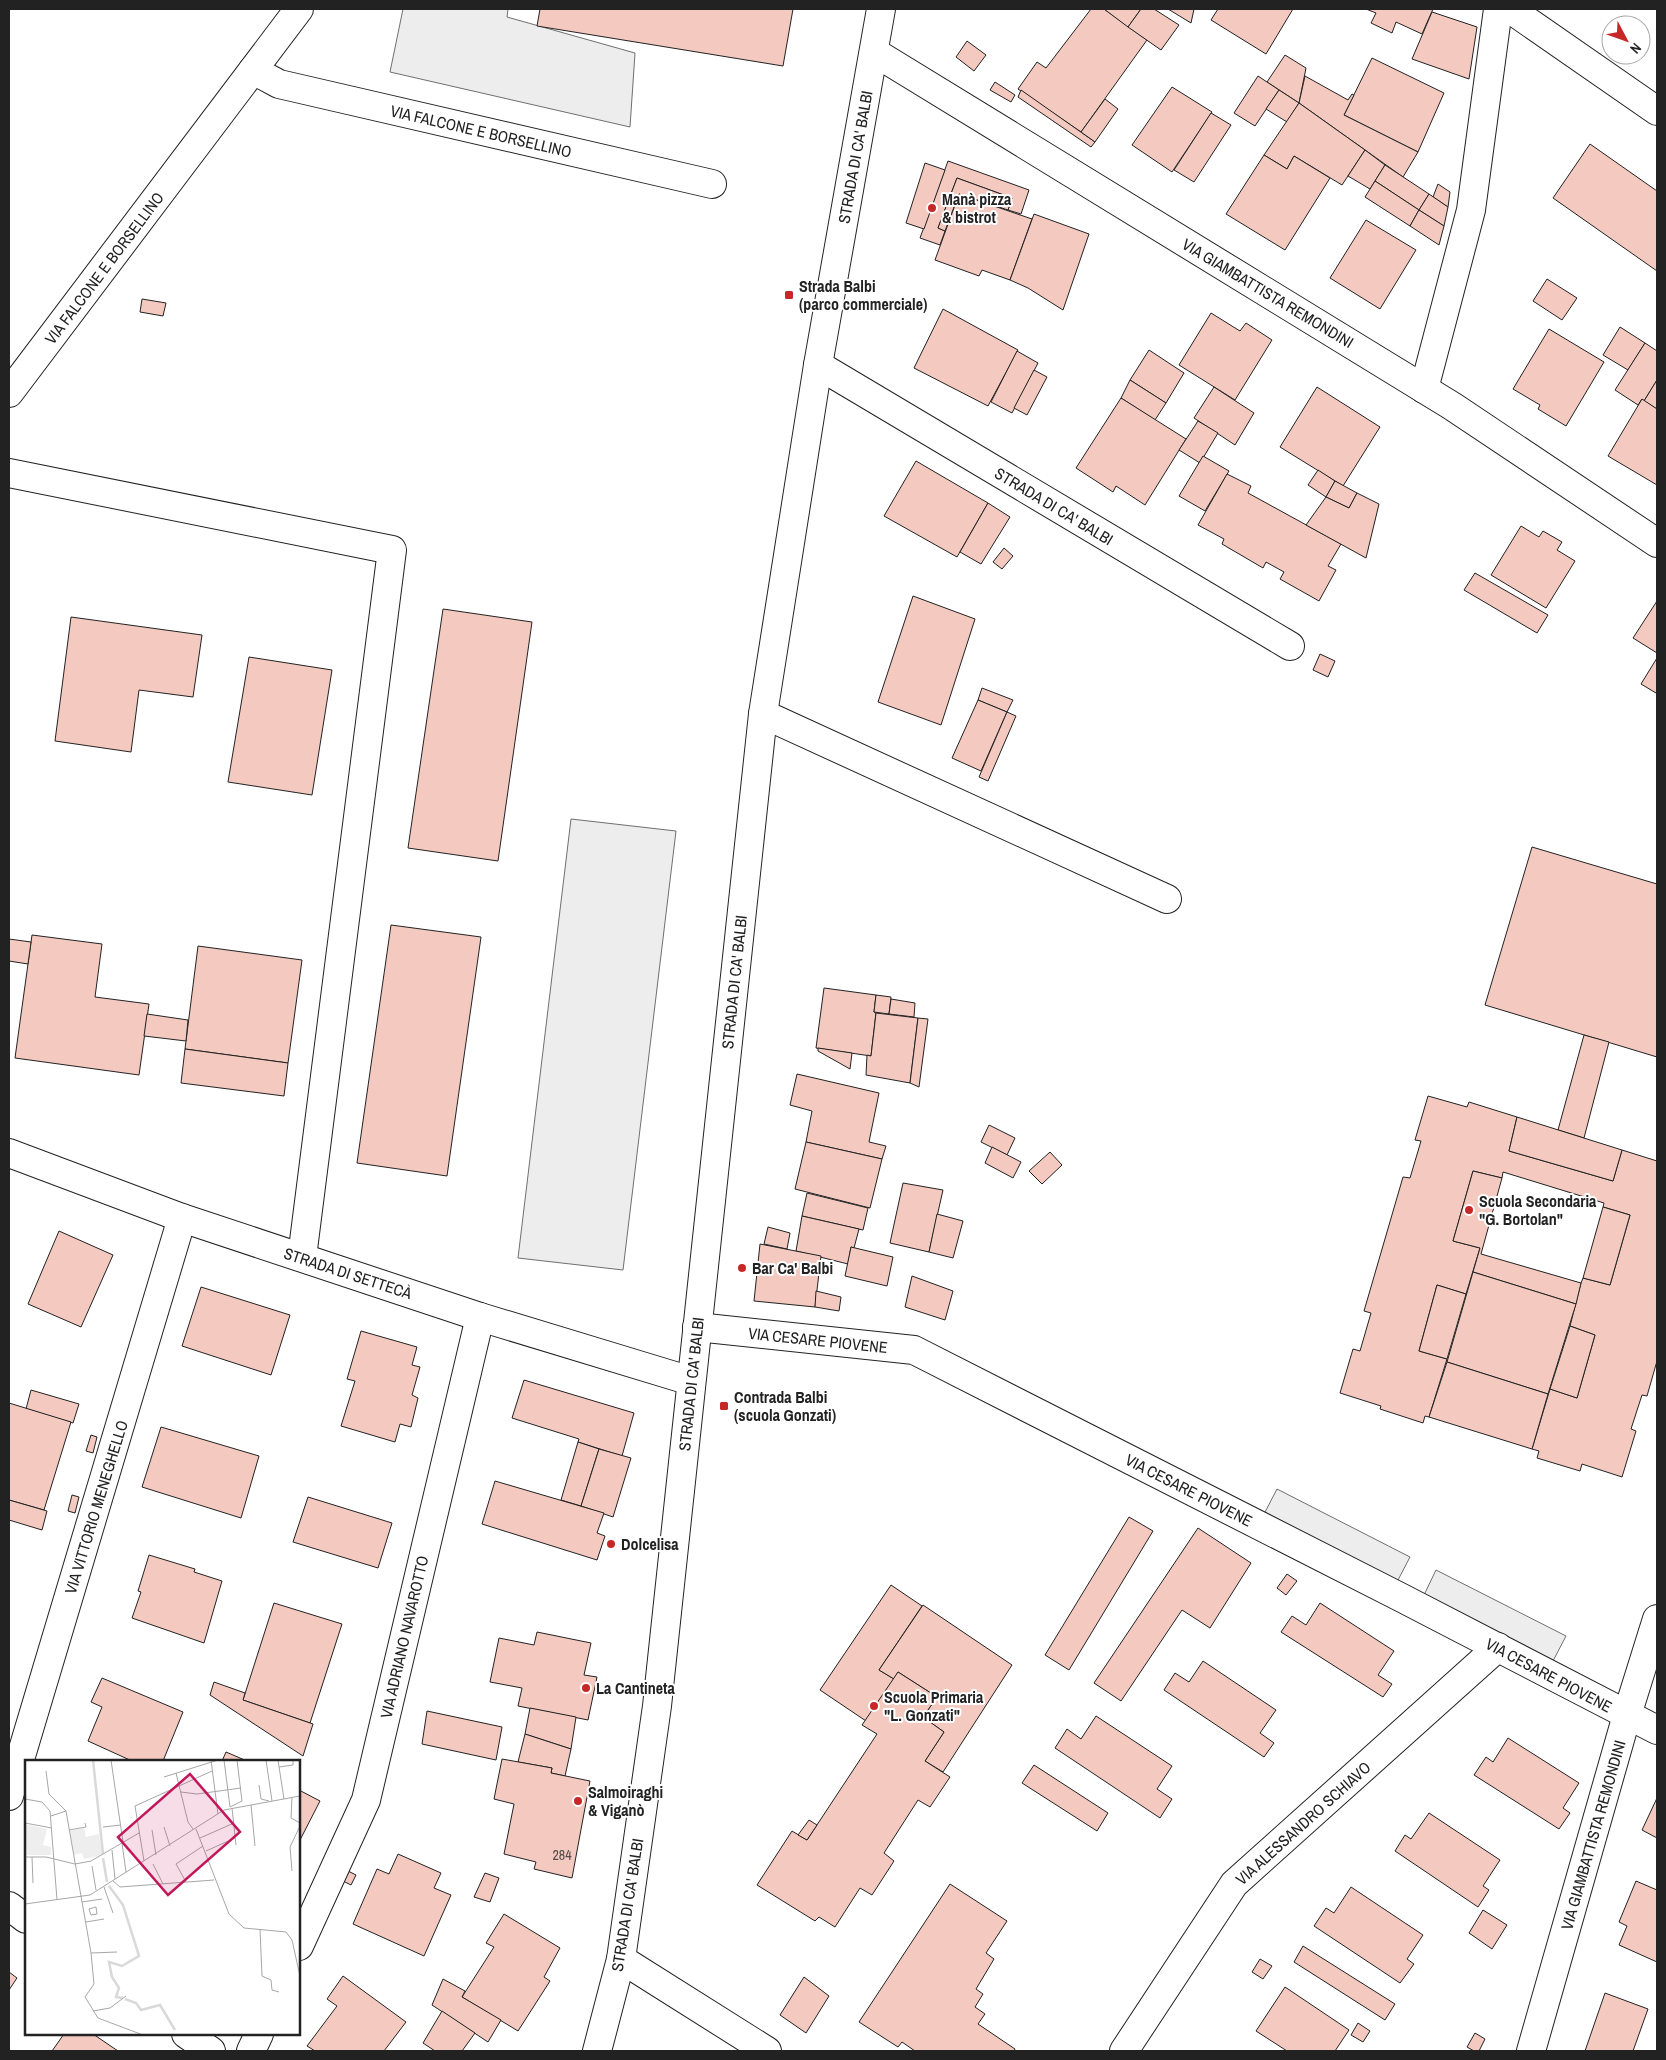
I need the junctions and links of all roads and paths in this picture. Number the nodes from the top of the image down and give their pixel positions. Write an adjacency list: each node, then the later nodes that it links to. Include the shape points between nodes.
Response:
1 (300, 9): 6 (street, VIA FALCONE E BORSELLINO)
2 (881, 9): 5 (street, STRADA DI CA' BALBI)
3 (1498, 9): 10 (street, via 1471,210)
4 (1510, 9): 7 (street)
5 (874, 52): 9 (street, STRADA DI CA' BALBI); 10 (street, VIA GIAMBATTISTA REMONDINI)
6 (252, 70): 8 (street, VIA FALCONE E BORSELLINO, via 279,84); 11 (street, VIA FALCONE E BORSELLINO)
7 (1657, 110)
8 (712, 184)
9 (818, 365): 14 (street, STRADA DI CA' BALBI); 15 (street, STRADA DI CA' BALBI)
10 (1424, 389): 13 (street, VIA GIAMBATTISTA REMONDINI)
11 (9, 393)
12 (9, 473): 19 (street, via 392,550)
13 (1657, 543)
14 (1290, 646)
15 (763, 714): 16 (street); 21 (street, STRADA DI CA' BALBI)
16 (1167, 899)
17 (9, 1153): 18 (street, STRADA DI SETTECÀ)
18 (182, 1218): 19 (street, STRADA DI SETTECÀ); 27 (street, VIA VITTORIO MENEGHELLO)
19 (302, 1257): 20 (street, STRADA DI SETTECÀ)
20 (480, 1317): 22 (street, STRADA DI SETTECÀ); 30 (street, VIA ADRIANO NAVAROTTO, via 366,1800)
21 (697, 1327): 22 (street, STRADA DI CA' BALBI); 24 (street, VIA CESARE PIOVENE, via 914,1350)
22 (691, 1381): 31 (street, STRADA DI CA' BALBI, via 657,1706)
23 (1657, 1619): 25 (street, VIA GIAMBATTISTA REMONDINI)
24 (1498, 1647): 25 (street, VIA CESARE PIOVENE); 38 (street, VIA ALESSANDRO SCHIAVO, via 1234,1884)
25 (1627, 1715): 26 (street, VIA CESARE PIOVENE); 39 (street, VIA GIAMBATTISTA REMONDINI)
26 (1657, 1730)
27 (9, 1796)
28 (9, 1906): 29 (street)
29 (25, 1918)
30 (300, 1944)
31 (621, 1959): 36 (street, STRADA DI CA' BALBI); 37 (street)
32 (187, 2035): 34 (street)
33 (259, 2035): 35 (street)
34 (211, 2051)
35 (251, 2051)
36 (597, 2051)
37 (767, 2051)
38 (1124, 2051)
39 (1531, 2051)

